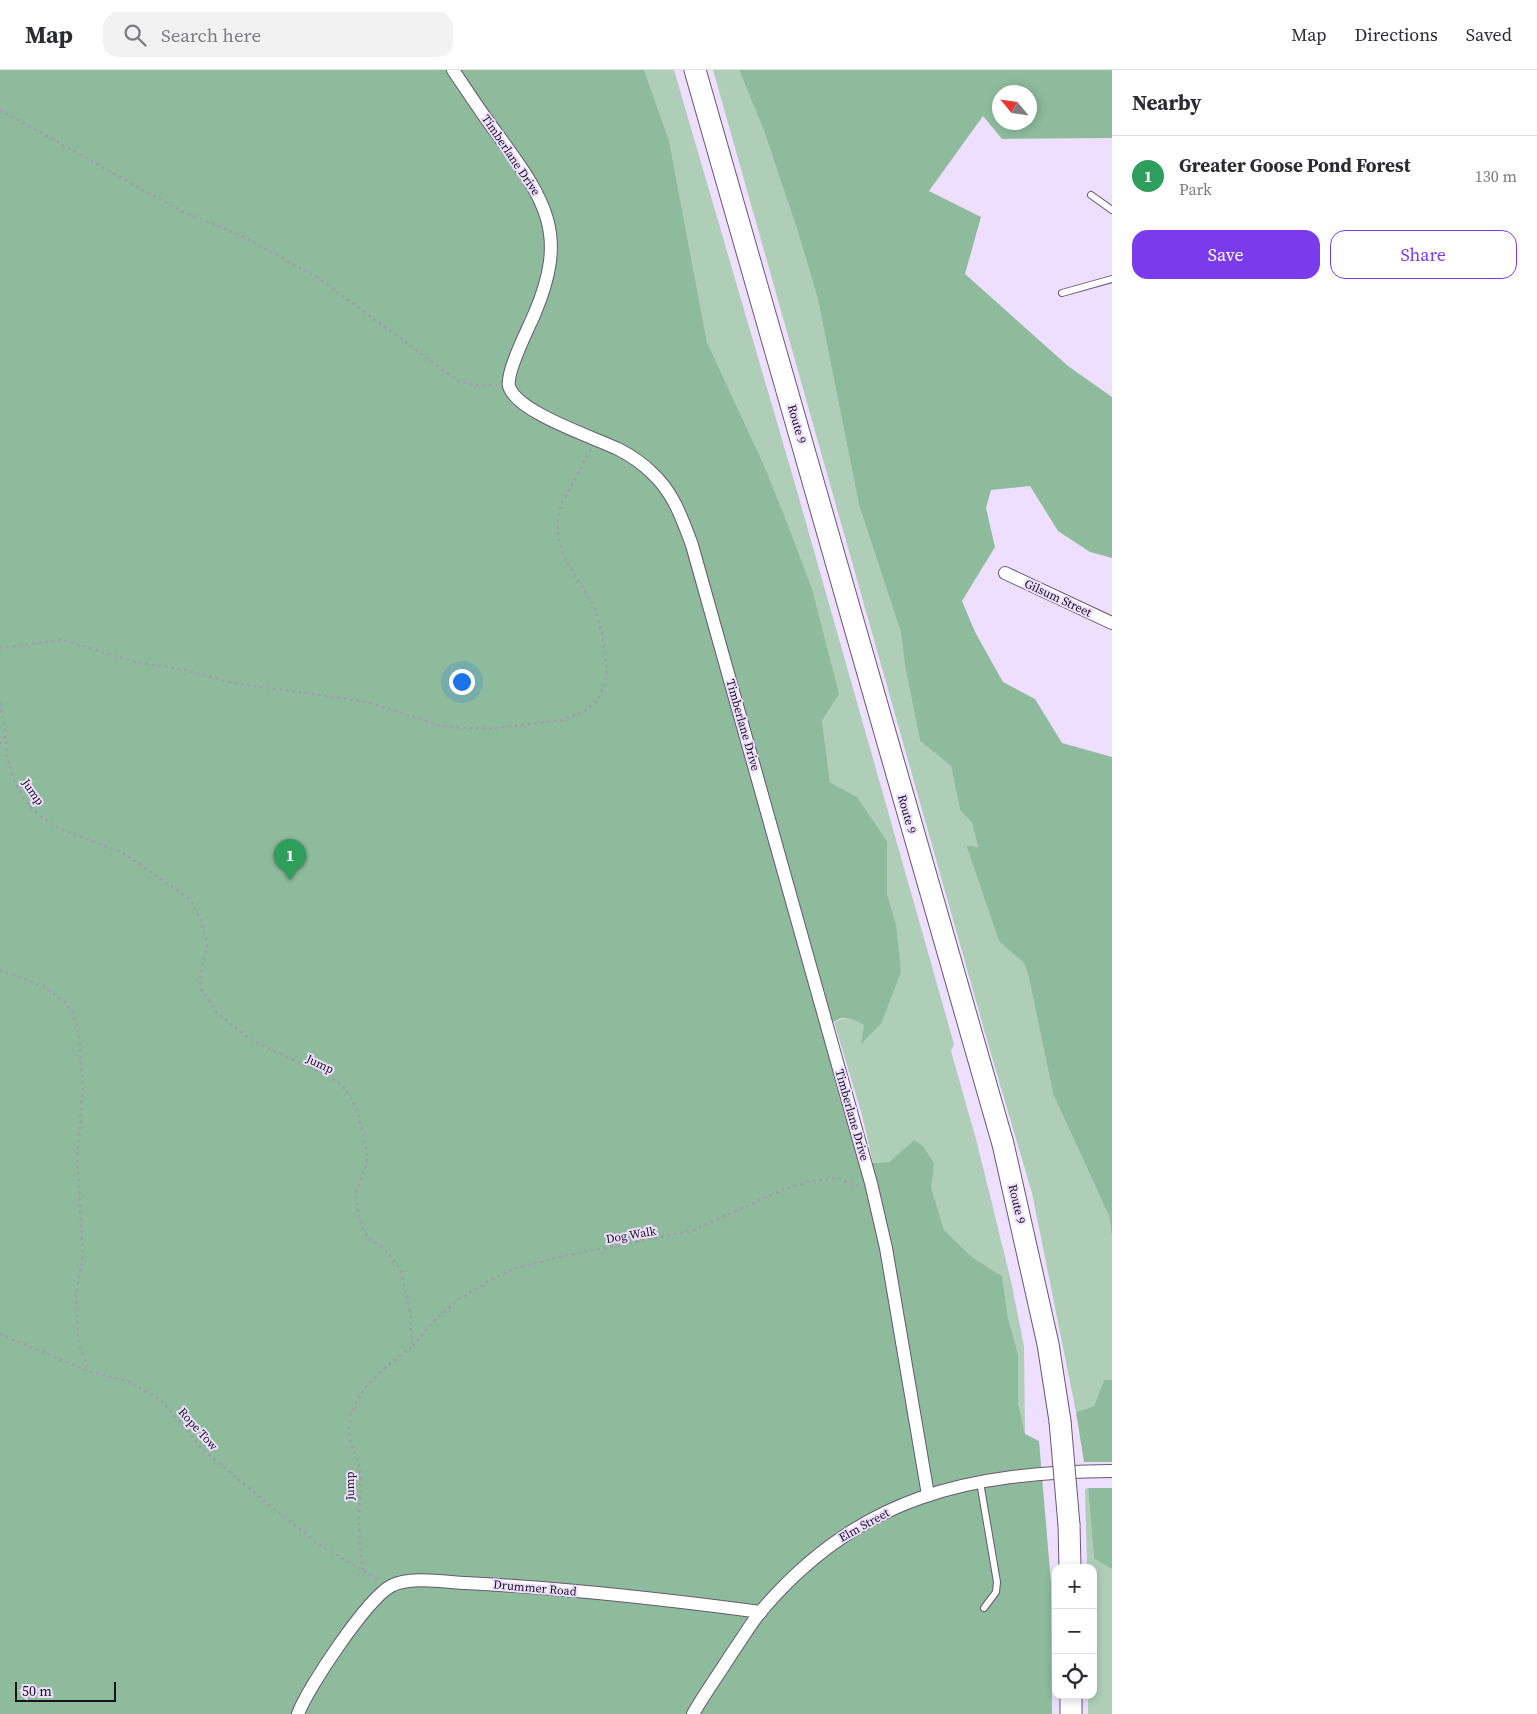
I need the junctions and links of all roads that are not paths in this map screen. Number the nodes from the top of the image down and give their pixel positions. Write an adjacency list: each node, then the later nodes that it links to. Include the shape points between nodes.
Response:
1 (453, 70): 11 (street, Timberlane Drive, via 528,176 548,220 551,239 548,278 511,369 509,385 523,404 540,414 637,460 664,486 681,515 871,1183 893,1287)
2 (695, 70): 12 (highway, Route 9, bridge, via 1002,1144 1048,1344 1060,1421)
3 (1091, 195): 4 (lane)
4 (1112, 210)
5 (1112, 279): 6 (lane)
6 (1062, 293)
7 (1005, 573): 8 (street, Gilsum Street)
8 (1112, 623)
9 (1112, 1471): 10 (street, Elm Street, via 1042,1473)
10 (980, 1481): 11 (street, Elm Street); 13 (lane, via 997,1582 996,1592)
11 (928, 1495): 14 (street, Elm Street, via 845,1534 804,1566)
12 (1070, 1564)
13 (984, 1608)
14 (760, 1612): 16 (street, Drummer Road, via 500,1585 400,1583 390,1586 375,1598 337,1648); 17 (street, Elm Street)
15 (1071, 1699): 18 (highway)
16 (298, 1714)
17 (693, 1714)
18 (1071, 1714)

